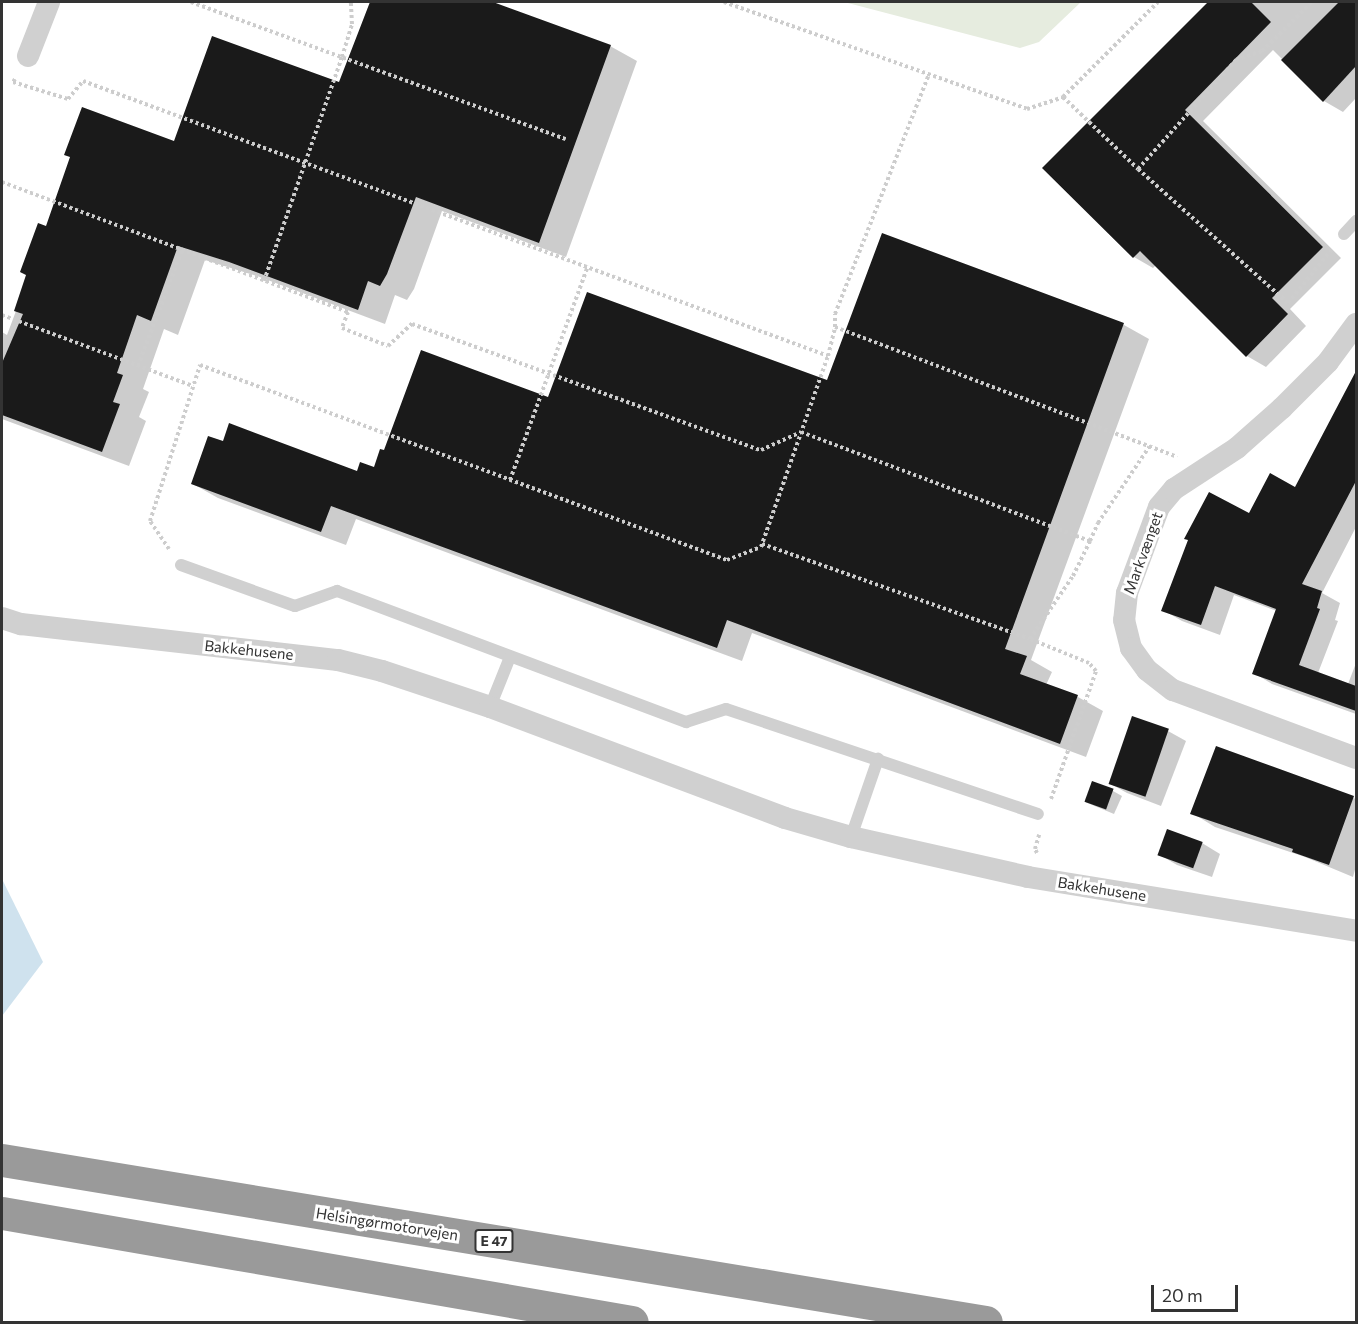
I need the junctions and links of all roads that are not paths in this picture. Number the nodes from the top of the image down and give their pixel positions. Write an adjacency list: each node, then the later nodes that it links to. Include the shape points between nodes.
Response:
1 (49, 2): 2 (street)
2 (28, 56)
3 (1356, 221): 4 (lane)
4 (1344, 234)
5 (1356, 324): 10 (street, Markvænget, via 1328,362 1282,408 1237,448 1174,489 1159,507 1127,593 1124,620 1131,648 1147,670 1173,690)
6 (181, 565): 8 (lane, via 295,606 337,591)
7 (2, 618): 9 (street, Bakkehusene, via 21,624 338,660)
8 (510, 657): 9 (lane); 11 (lane, via 686,722 726,709)
9 (490, 707): 13 (street, Bakkehusene, via 785,818)
10 (1356, 758)
11 (878, 759): 12 (lane); 13 (lane)
12 (1038, 814)
13 (850, 837): 14 (street, Bakkehusene, via 1053,881)
14 (1356, 931)
15 (2, 1160): 18 (highway, Helsingørmotorvejen / E 47)
16 (2, 1213): 17 (highway)
17 (632, 1323)
18 (986, 1323)

